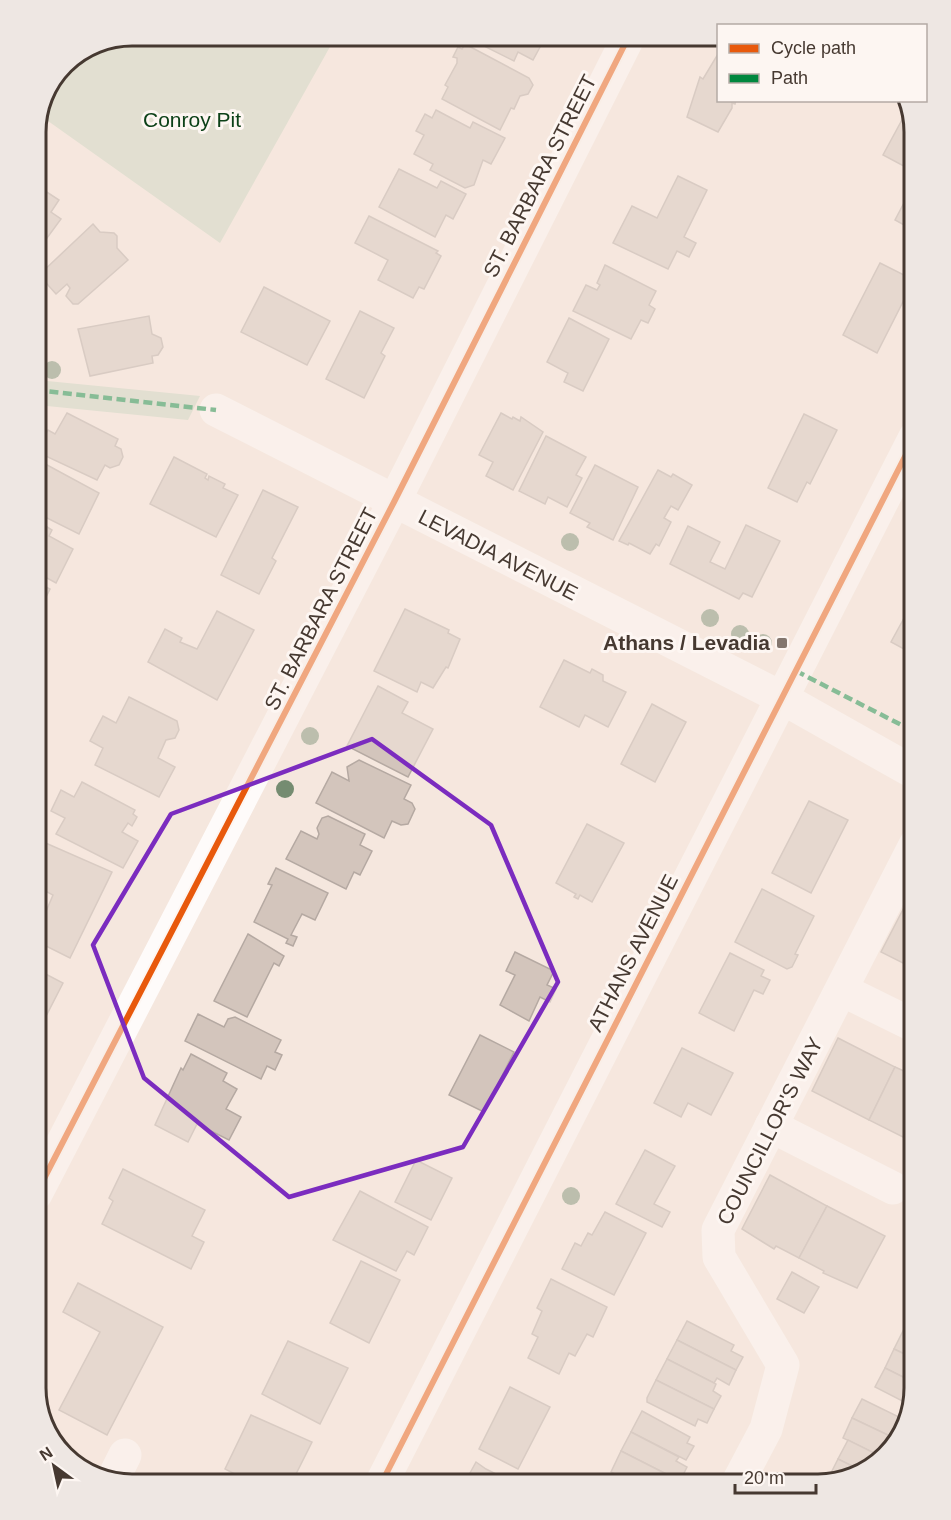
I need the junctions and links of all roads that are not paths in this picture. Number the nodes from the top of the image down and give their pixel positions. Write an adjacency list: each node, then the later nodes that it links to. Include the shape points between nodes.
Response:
1 (624, 47): 4 (street, ST. BARBARA STREET)
2 (216, 410): 4 (street, LEVADIA AVENUE)
3 (904, 459): 5 (street, ATHANS AVENUE)
4 (394, 502): 5 (street, LEVADIA AVENUE); 11 (street, ST. BARBARA STREET)
5 (782, 698): 6 (street); 13 (street, ATHANS AVENUE)
6 (904, 767)
7 (904, 868): 8 (street, COUNCILLOR'S WAY)
8 (842, 990): 9 (street); 10 (street, COUNCILLOR'S WAY)
9 (904, 1021)
10 (771, 1126): 12 (street); 14 (street, COUNCILLOR'S WAY, via 718,1230 719,1257 783,1365 766,1429)
11 (47, 1173)
12 (893, 1188)
13 (386, 1473)
14 (742, 1474)

